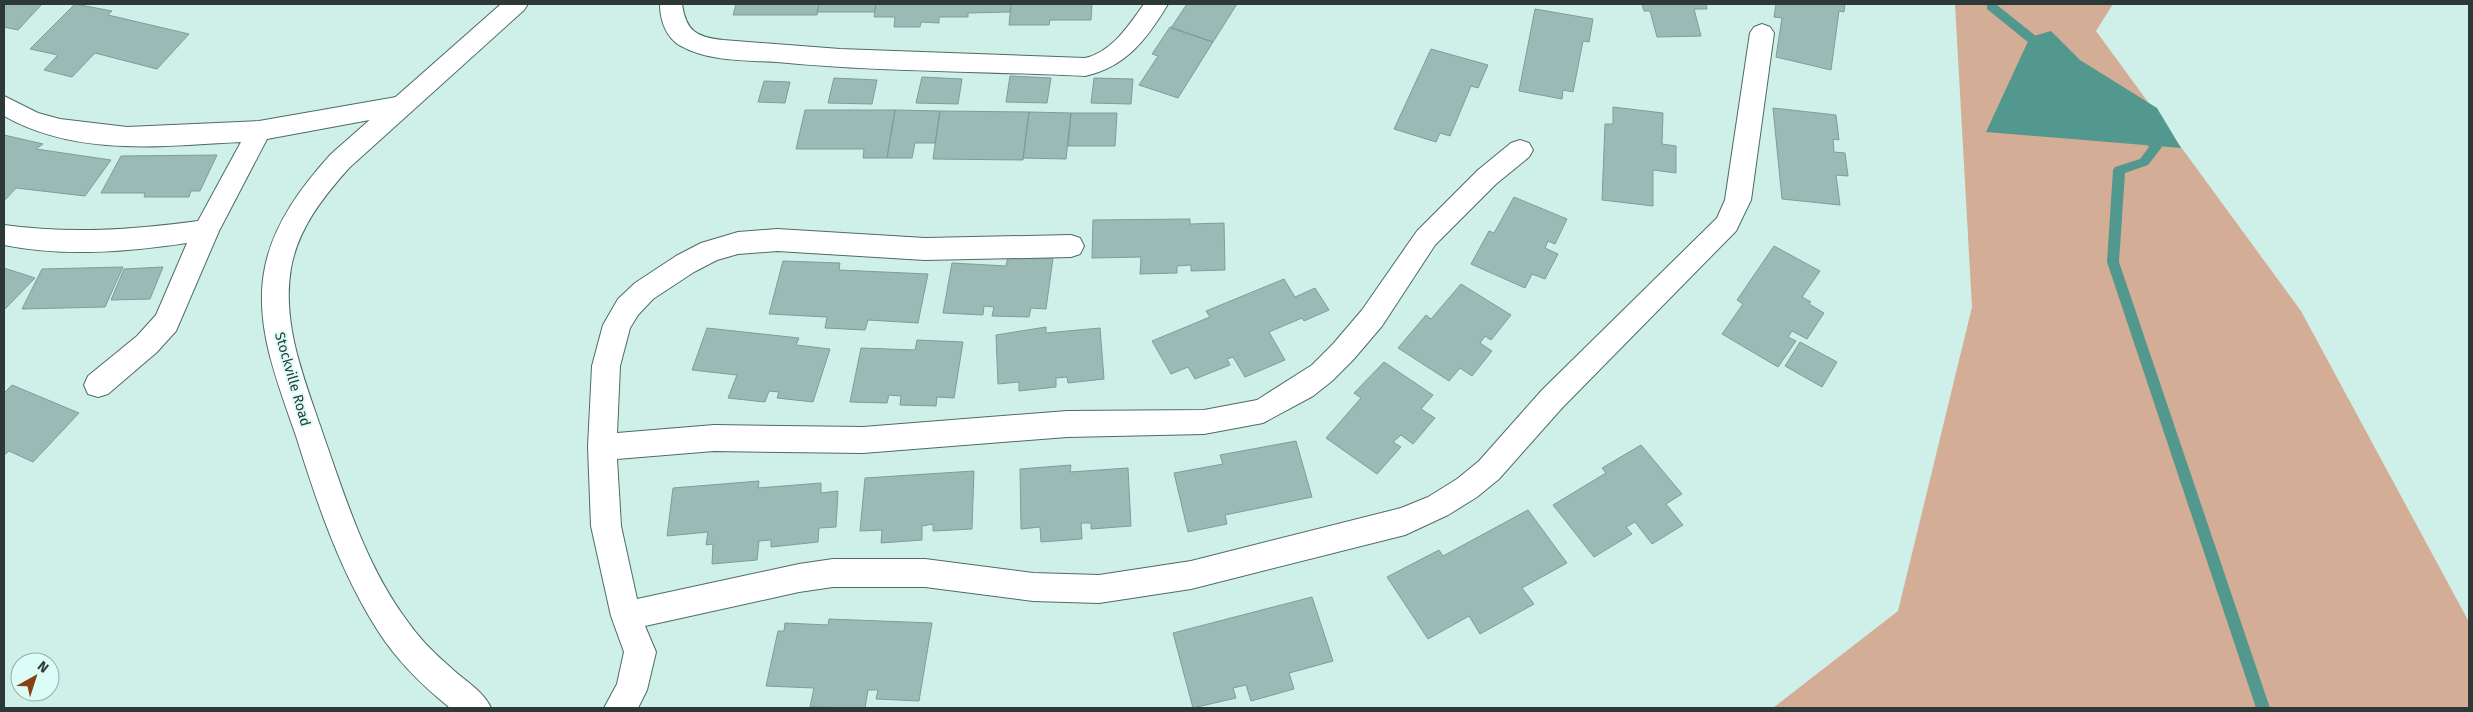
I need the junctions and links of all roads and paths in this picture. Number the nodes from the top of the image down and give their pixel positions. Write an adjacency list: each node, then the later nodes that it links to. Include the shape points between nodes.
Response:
1 (516, 4): 6 (street, Stockville Road)
2 (671, 4): 3 (street, via 673,21 682,35 717,48 792,55 1085,67 1101,62 1124,45)
3 (1156, 4)
4 (1762, 33): 14 (street, via 1738,200 1727,224 1552,399 1489,470 1426,513 1192,575 1133,585 1082,590 925,573 833,573)
5 (4, 105): 7 (street, via 40,122 86,134 132,136)
6 (402, 105): 7 (street); 15 (street, Stockville Road, via 340,160 315,187 296,217 283,249 276,284 276,310 290,376 322,475 359,568 388,620 413,654)
7 (259, 131): 9 (street)
8 (1520, 150): 13 (street, via 1487,177 1426,238 1372,318 1343,352 1322,373 1263,411 1204,422 1067,424 863,440 714,438)
9 (206, 230): 10 (street, via 156,238 108,240); 12 (street, via 166,323 147,344)
10 (4, 236)
11 (1071, 246): 13 (street, via 925,249 777,240 738,243 710,251 644,291 617,324 606,366)
12 (98, 385)
13 (602, 447): 14 (street, via 606,526)
14 (626, 616): 16 (street, via 640,652 631,690)
15 (475, 708)
16 (620, 708)

